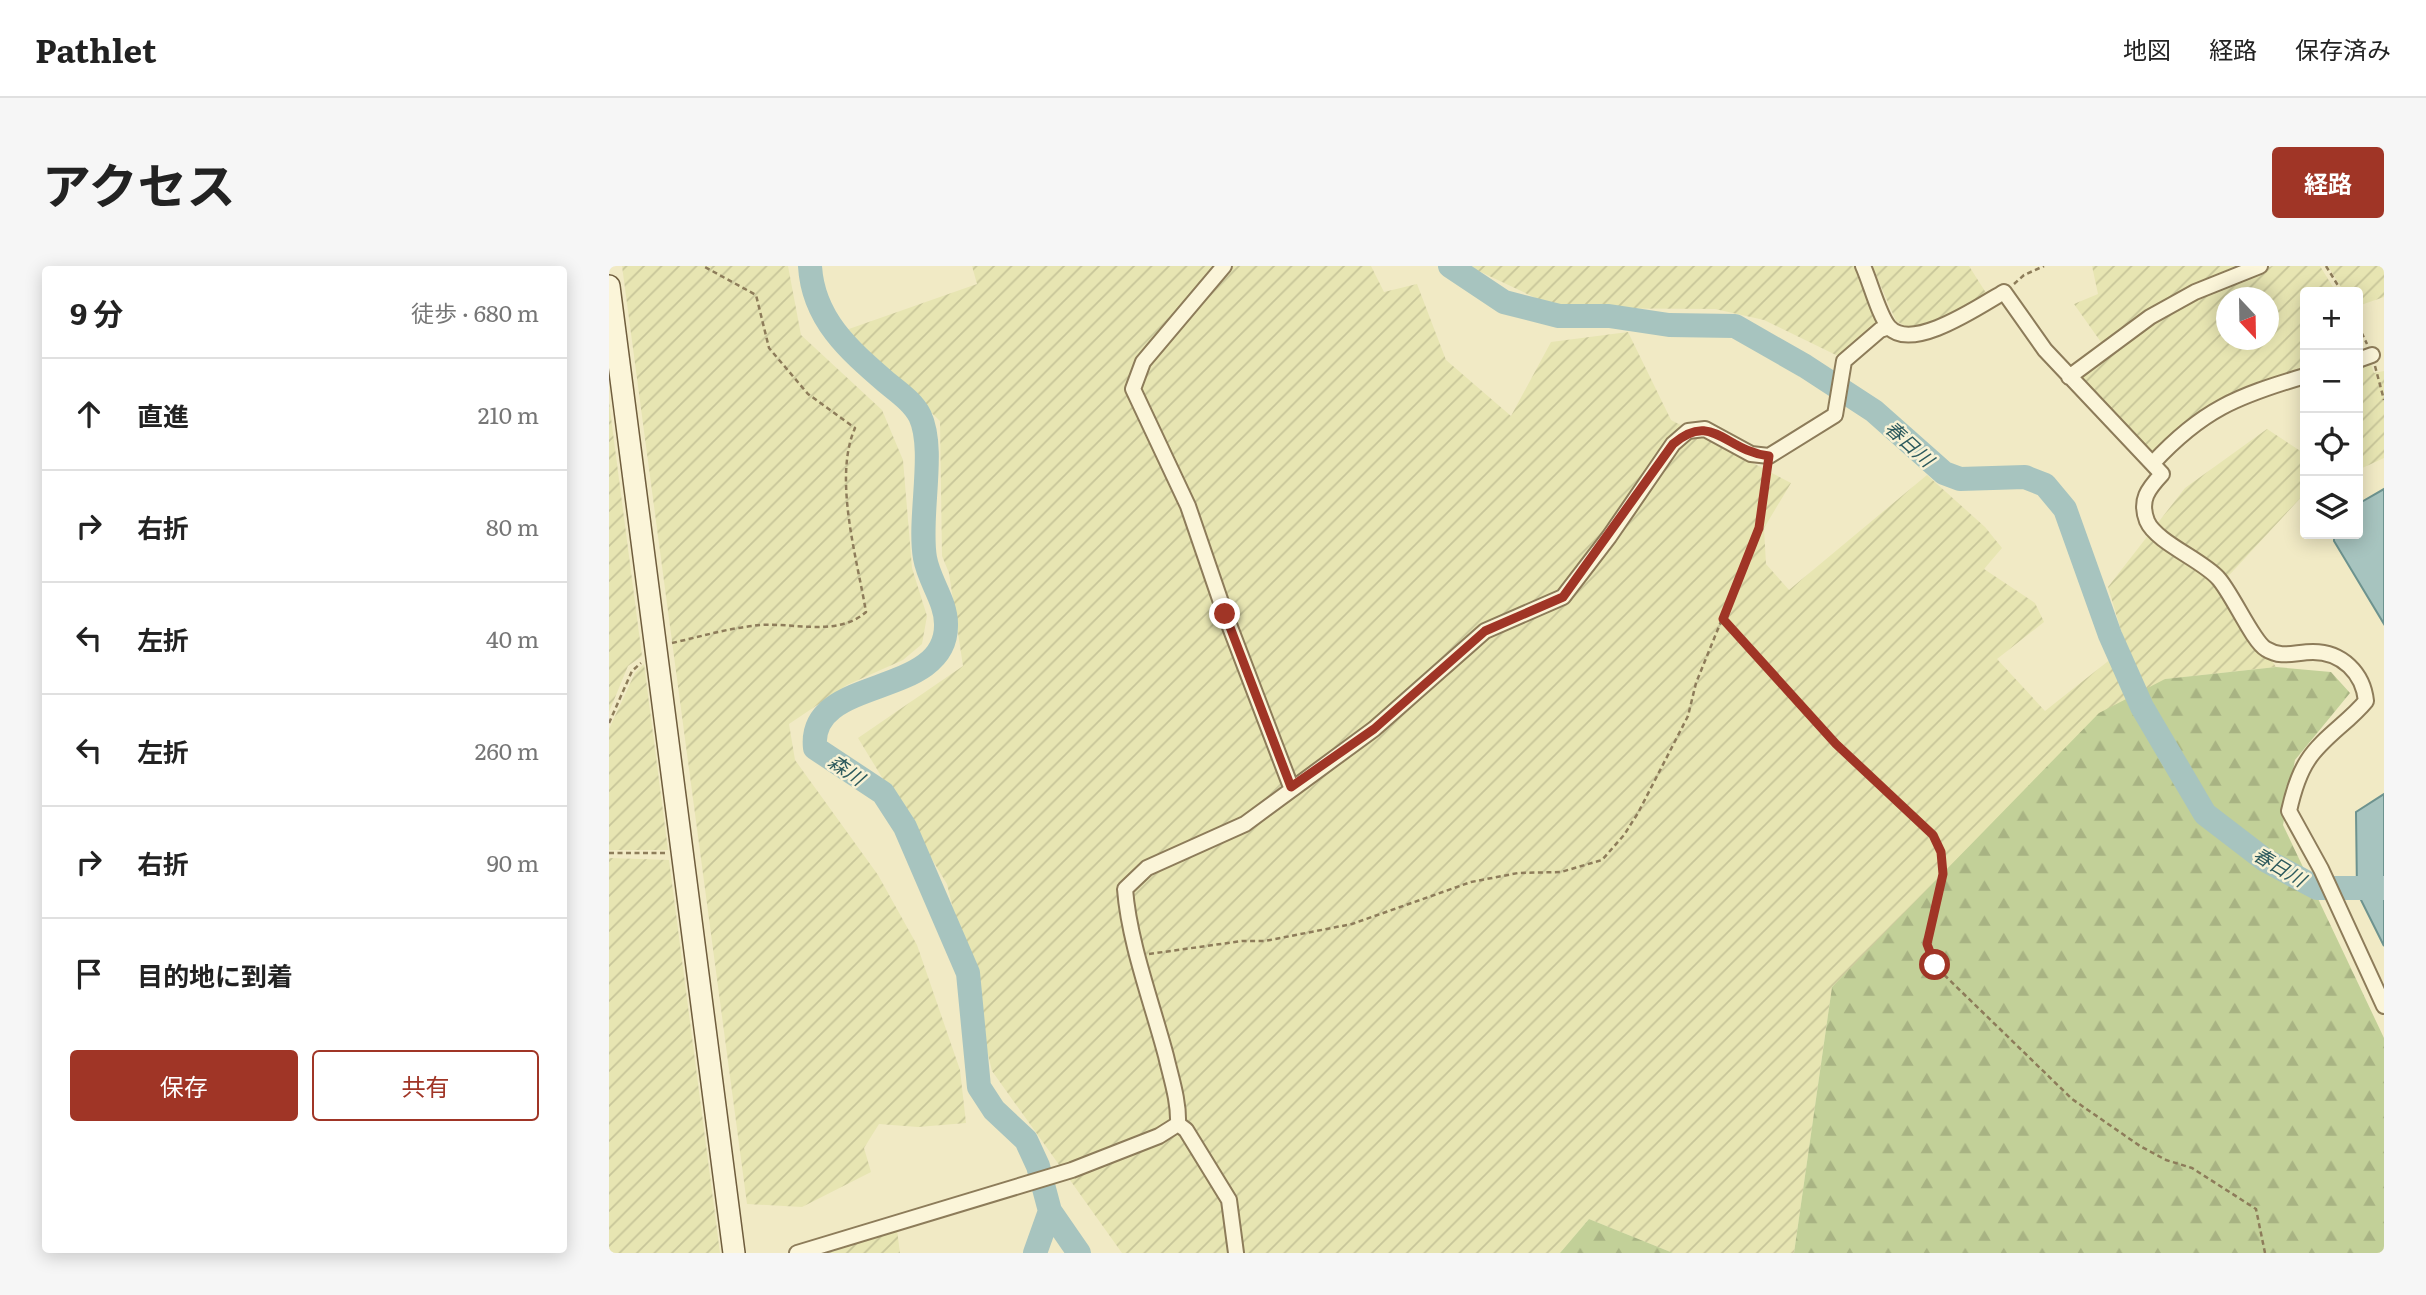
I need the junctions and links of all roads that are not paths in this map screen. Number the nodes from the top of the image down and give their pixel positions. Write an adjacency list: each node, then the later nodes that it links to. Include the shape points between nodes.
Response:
1 (1224, 266): 9 (street, via 1143,362 1133,388 1188,506)
2 (1863, 266): 5 (street)
3 (2260, 266): 6 (street, via 2195,292 2150,317)
4 (609, 286): 12 (street)
5 (1889, 327): 6 (street, via 1904,335 1935,329 2004,292); 9 (street, via 1845,361 1835,415 1769,456 1751,454 1705,429 1688,431 1673,444 1563,597 1485,631 1374,729)
6 (2069, 377): 8 (street)
7 (2300, 378): 8 (street, via 2237,398 2202,417)
8 (2153, 463): 10 (street, via 2162,474 2142,502 2148,523 2216,575 2262,648 2279,656 2314,652 2345,661 2364,683 2366,701 2309,758 2289,811)
9 (1291, 787): 11 (street, via 1245,824 1147,868 1125,889 1127,924 1173,1082)
10 (2384, 1006)
11 (1178, 1124): 13 (street, via 1072,1170); 14 (street, via 1229,1200)
12 (734, 1253)
13 (797, 1253)
14 (1236, 1253)

